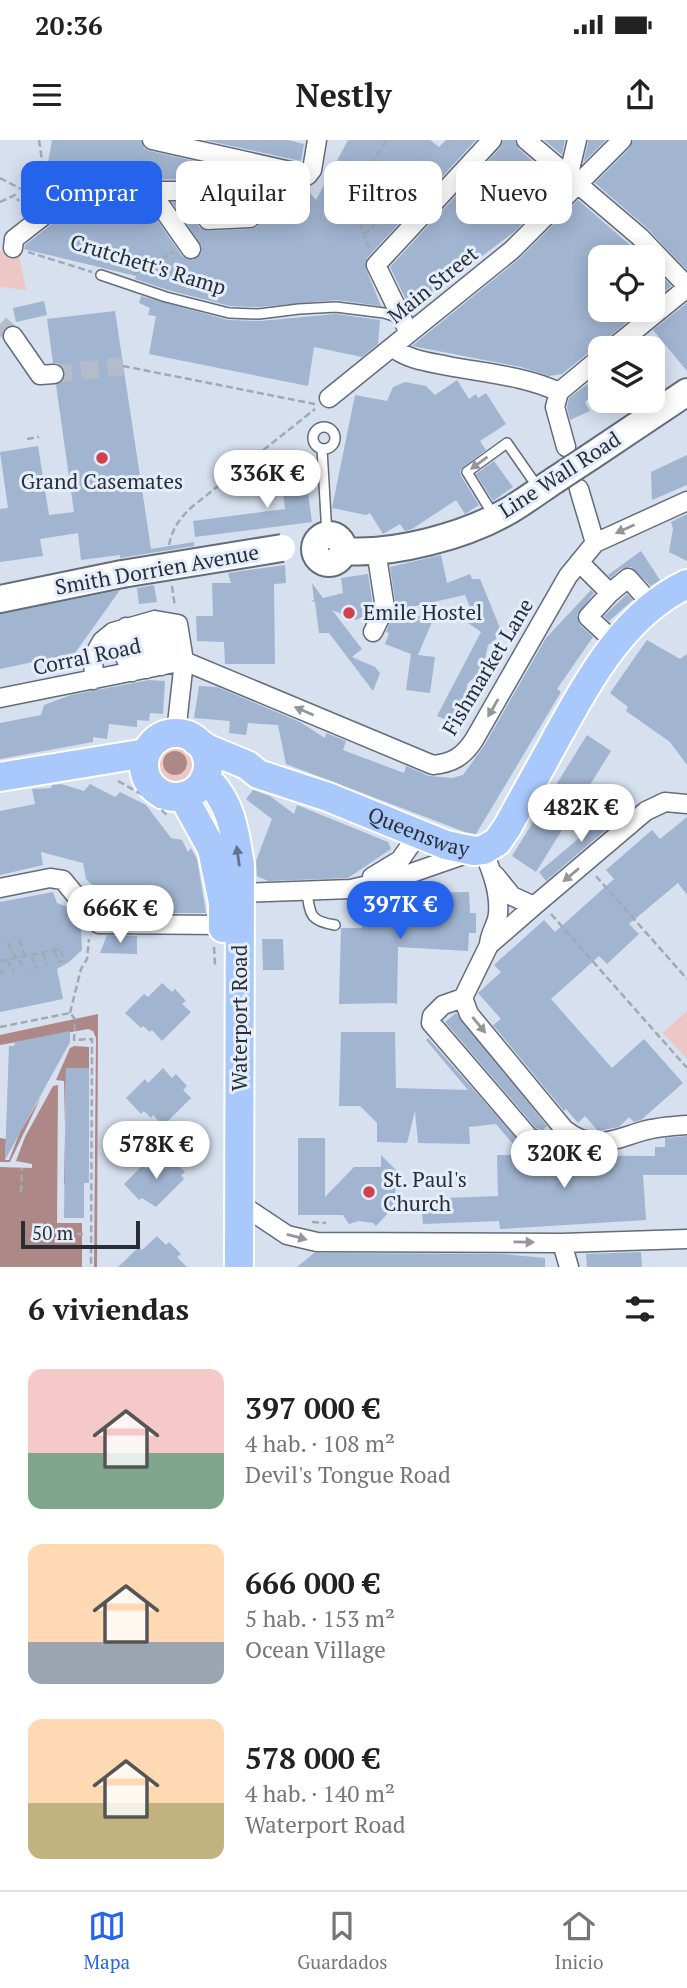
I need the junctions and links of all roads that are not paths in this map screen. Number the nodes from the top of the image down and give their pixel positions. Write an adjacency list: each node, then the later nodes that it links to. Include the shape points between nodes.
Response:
1 (152, 140): 7 (street)
2 (317, 140): 9 (street)
3 (492, 140): 18 (street, via 376,265)
4 (526, 140): 8 (street)
5 (577, 140): 10 (street)
6 (622, 140): 10 (street, Main Street)
7 (246, 161)
8 (550, 161)
9 (310, 172)
10 (572, 181): 17 (street, via 640,237)
11 (162, 208): 15 (street)
12 (34, 224): 14 (street, Crutchett's Ramp, via 15,239)
13 (535, 224): 18 (street, Main Street, via 512,250)
14 (13, 248)
15 (191, 249)
16 (101, 275): 18 (lane, Crutchett's Ramp, via 229,313 336,307 384,313)
17 (687, 287): 20 (street)
18 (405, 326): 21 (street, Main Street)
19 (13, 336): 23 (street, via 40,375)
20 (628, 336)
21 (392, 347): 24 (street, via 408,357 540,383); 26 (street, Main Street)
22 (588, 368): 24 (street)
23 (54, 374)
24 (559, 392): 27 (street, via 555,407)
25 (687, 392): 29 (street, Line Wall Road, bridge, via 590,457)
26 (329, 398)
27 (566, 447)
28 (322, 449): 33 (lane)
29 (558, 487): 31 (street, Line Wall Road); 31 (lane, one-way to 31, via 507,443 467,472); 32 (street)
30 (687, 501): 32 (street, Fishmarket Lane, one-way to 32)
31 (495, 517): 34 (street, Line Wall Road, via 444,538)
32 (595, 543): 35 (street, Fishmarket Lane)
33 (328, 545): 34 (street, Line Wall Road); 38 (street, Smith Dorrien Avenue, bridge, via 122,574)
34 (376, 550): 41 (street, via 385,608)
35 (579, 562): 37 (street); 43 (street, Fishmarket Lane, one-way to 43, via 474,740 452,762 432,765)
36 (687, 584): 39 (main road, Queensway)
37 (610, 593): 39 (street, via 628,578); 42 (street, via 588,617)
38 (0, 599)
39 (653, 606): 42 (main road, Queensway)
40 (134, 625): 43 (street); 43 (street); 43 (street, via 178,624); 44 (street, via 103,641 93,657)
41 (373, 632)
42 (616, 643): 53 (main road, Queensway, via 589,679 508,826)
43 (160, 666): 44 (street, Corral Road); 46 (street)
44 (94, 680): 45 (street, Corral Road)
45 (0, 698)
46 (186, 737): 47 (main road, via 158,738); 48 (main road, Queensway); 50 (main road, via 205,751 208,764)
47 (146, 764): 49 (main road); 50 (main road, via 156,791 164,795)
48 (258, 774): 50 (main road); 52 (main road, Queensway)
49 (0, 777)
50 (200, 786): 57 (main road, Waterport Road, one-way to 50, via 236,839 219,790); 59 (main road, Waterport Road, via 223,903)
51 (687, 804): 58 (street, one-way to 58, via 665,802 646,811)
52 (419, 833): 53 (main road, Queensway); 55 (street, via 400,860)
53 (483, 858): 55 (street); 58 (street, via 512,896); 61 (street, via 498,902)
54 (0, 888): 59 (street, via 50,878 63,880 99,924)
55 (351, 889): 56 (street)
56 (307, 892): 57 (street); 60 (lane, via 312,916)
57 (240, 893): 65 (main road, Waterport Road)
58 (537, 903): 61 (street)
59 (218, 925): 70 (main road, Waterport Road)
60 (335, 925)
61 (489, 945): 62 (street)
62 (463, 998): 64 (street, one-way to 64, via 470,1014); 64 (street, via 443,1005 431,1023 530,1137 547,1142)
63 (687, 1125): 64 (street, via 603,1142)
64 (575, 1138)
65 (239, 1203): 67 (street, one-way to 67, via 287,1235); 71 (main road, Waterport Road)
66 (687, 1239): 68 (street)
67 (340, 1242): 68 (street, one-way to 68); 69 (lane)
68 (562, 1243): 72 (street)
69 (359, 1248)
70 (223, 1267)
71 (239, 1267)
72 (569, 1267)

